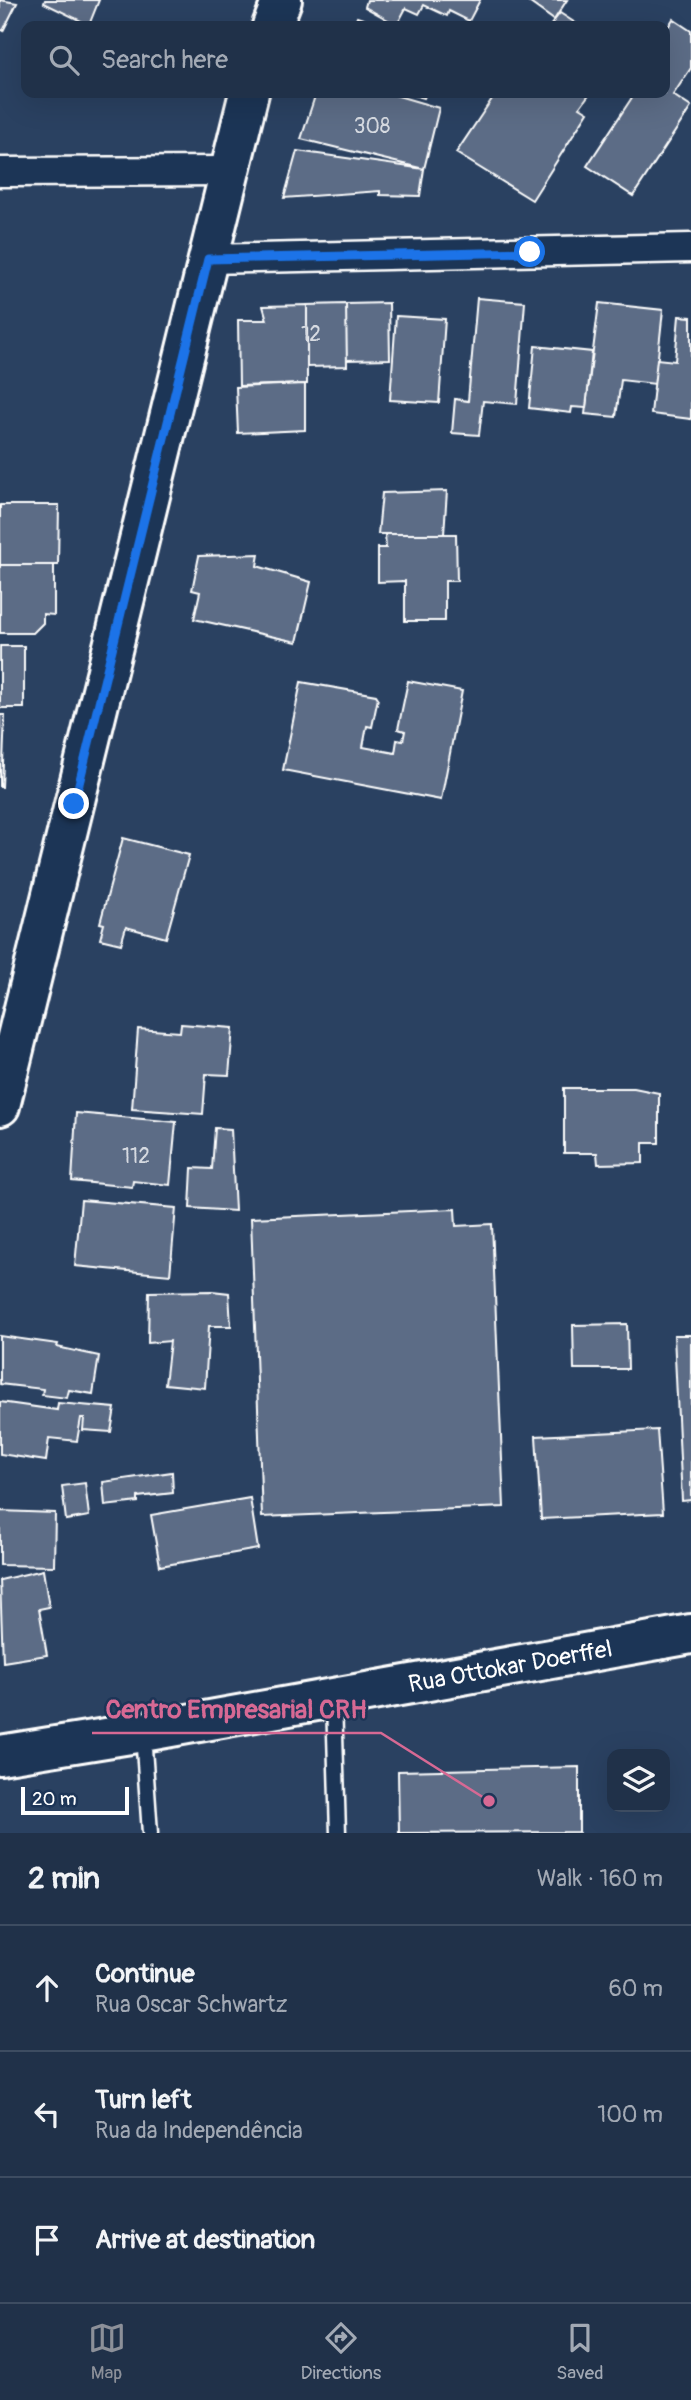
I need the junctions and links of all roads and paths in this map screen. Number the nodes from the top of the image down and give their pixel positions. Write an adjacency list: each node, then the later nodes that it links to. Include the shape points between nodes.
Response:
1 (282, 0): 2 (street)
2 (274, 21)
3 (248, 98): 4 (street)
4 (230, 171): 5 (street); 7 (street)
5 (0, 172)
6 (691, 248): 7 (street)
7 (208, 259): 8 (street)
8 (0, 1106)
9 (691, 1634): 10 (street, Rua Ottokar Doerffel)
10 (334, 1696): 11 (street, Rua Ottokar Doerffel); 14 (lane)
11 (143, 1732): 12 (street, Rua Ottokar Doerffel); 13 (lane)
12 (0, 1755)
13 (150, 1833)
14 (338, 1833)

